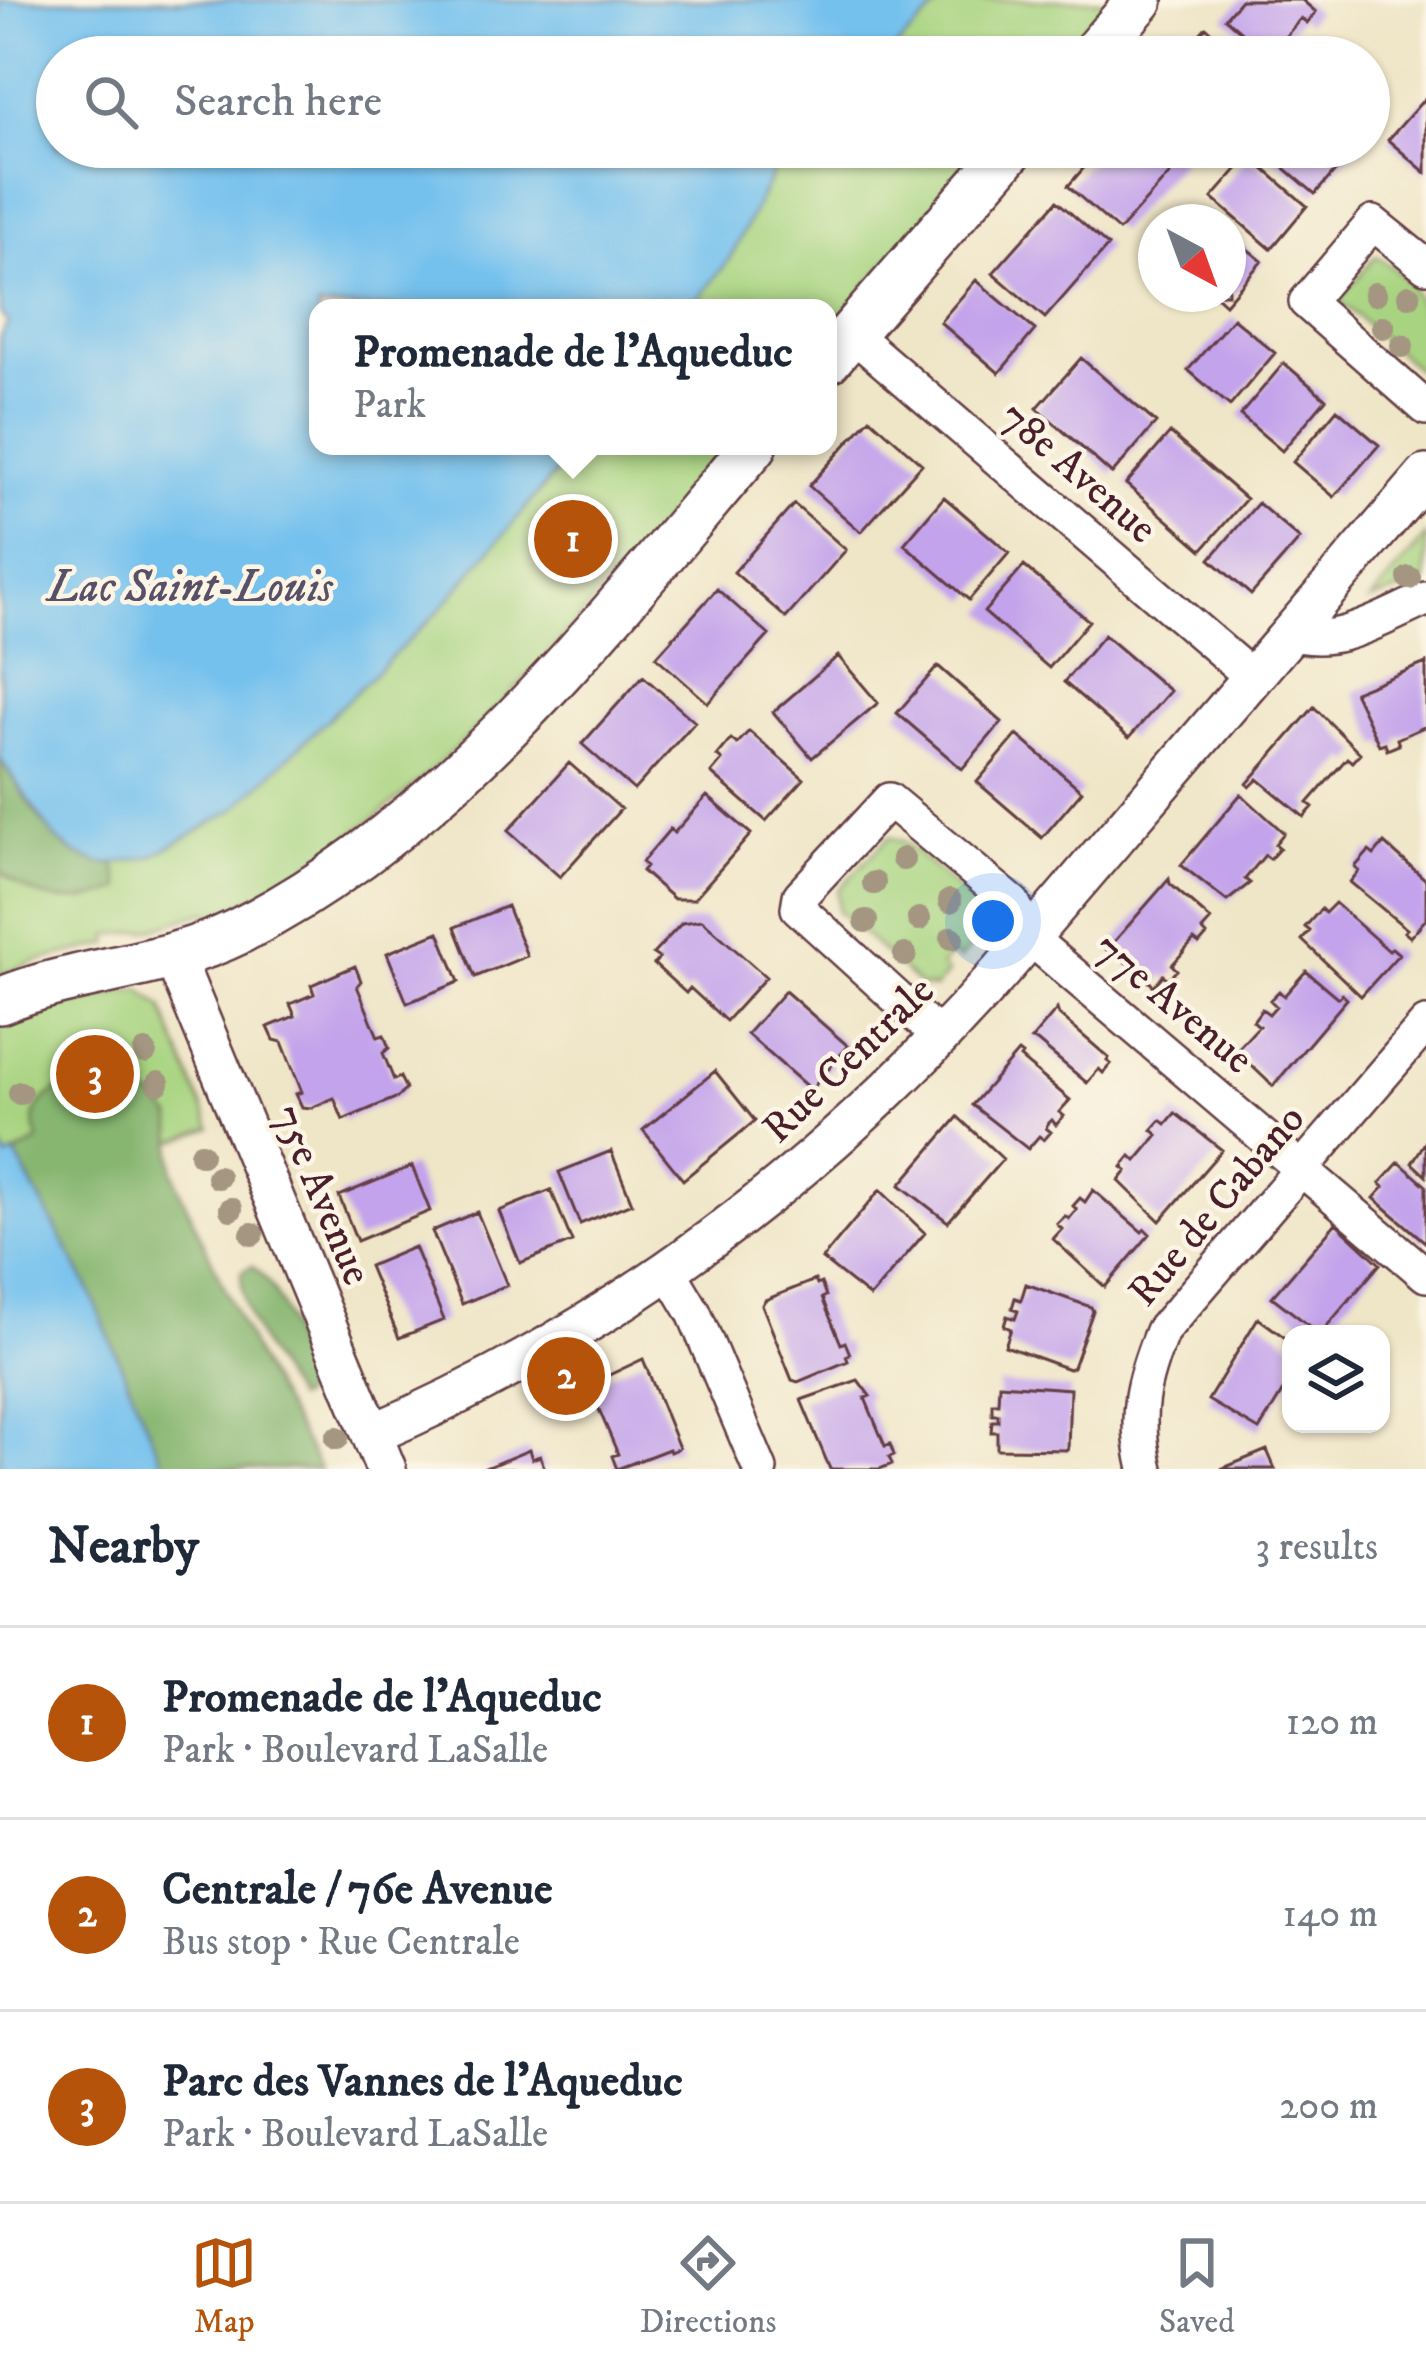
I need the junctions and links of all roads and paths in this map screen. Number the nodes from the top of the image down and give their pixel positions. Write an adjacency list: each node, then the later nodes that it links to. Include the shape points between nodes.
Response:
1 (1140, 0): 2 (main road)
2 (1109, 36)
3 (995, 168): 5 (main road)
4 (1426, 266): 6 (street, via 1373,223 1306,302)
5 (839, 346): 11 (street, 78e Avenue)
6 (1426, 408)
7 (746, 455): 13 (main road, via 520,712 418,809 287,905)
8 (1426, 476): 10 (street, Rue Centrale)
9 (1426, 599): 10 (street, via 1336,636)
10 (1290, 632): 11 (street, Rue Centrale)
11 (1252, 677): 12 (street, Rue Centrale)
12 (1030, 938): 16 (street, Rue Centrale); 16 (street, 77e Avenue, via 1013,903 889,800 814,880 798,900 801,912); 17 (street, 77e Avenue)
13 (174, 956): 14 (main road); 20 (street, 75e Avenue)
14 (0, 1001)
15 (1426, 1024): 17 (street, Rue de Cabano)
16 (941, 1038): 18 (street, Rue Centrale, via 819,1155)
17 (1302, 1168): 19 (street, 77e Avenue); 22 (street, Rue de Cabano, via 1162,1330 1141,1384)
18 (669, 1271): 20 (street, Rue Centrale, via 442,1403); 21 (street)
19 (1426, 1275)
20 (379, 1452)
21 (760, 1469)
22 (1146, 1469)

